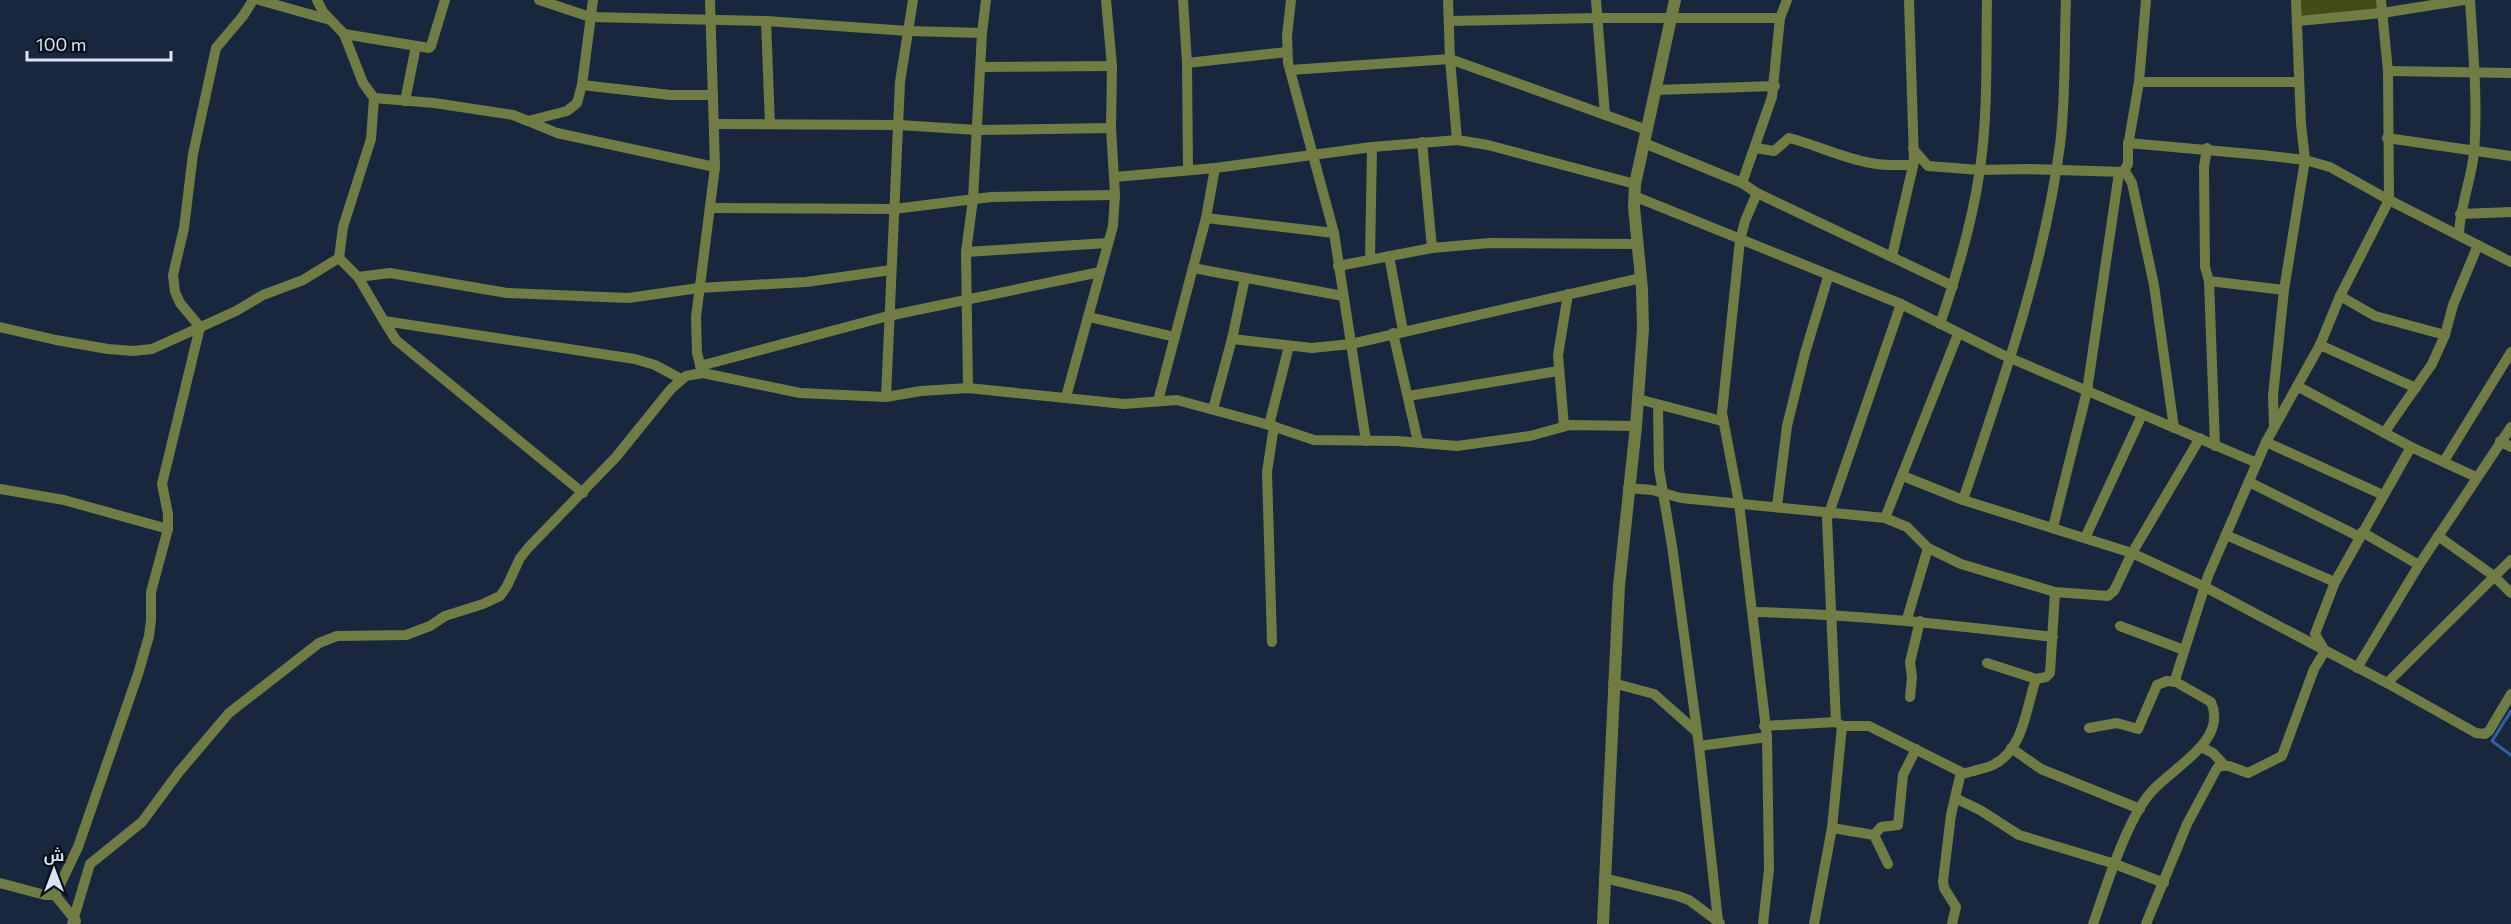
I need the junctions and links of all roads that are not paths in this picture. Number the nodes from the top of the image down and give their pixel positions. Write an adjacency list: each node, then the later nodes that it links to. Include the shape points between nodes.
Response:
1 (253, 0): 131 (street, via 216,48 173,275 180,303)
2 (259, 0): 30 (street)
3 (317, 0): 30 (street)
4 (445, 0): 38 (street, via 431,46)
5 (539, 0): 26 (street)
6 (592, 0): 26 (street)
7 (710, 0): 31 (street)
8 (913, 0): 35 (street)
9 (986, 0): 36 (street)
10 (1106, 0): 43 (street)
11 (1183, 0): 41 (street)
12 (1292, 0): 39 (street)
13 (1448, 0): 33 (street)
14 (1596, 0): 27 (street)
15 (1675, 0): 29 (street)
16 (1787, 0): 28 (street)
17 (1910, 0): 72 (street)
18 (1987, 0): 81 (street)
19 (2066, 0): 82 (street, via 2064,100)
20 (2146, 0): 48 (street)
21 (2296, 0): 34 (street)
22 (2381, 0): 25 (street)
23 (2464, 0): 25 (street)
24 (2470, 0): 46 (street)
25 (2382, 13): 34 (street); 45 (street)
26 (590, 17): 31 (street); 50 (street)
27 (1596, 18): 29 (street); 33 (street); 56 (street)
28 (1780, 18): 29 (street); 51 (street)
29 (1670, 19): 52 (street)
30 (330, 20): 37 (street)
31 (710, 20): 32 (street); 53 (street)
32 (766, 21): 35 (street); 59 (street)
33 (1449, 21): 40 (street)
34 (2298, 21): 49 (street)
35 (908, 31): 36 (street); 60 (street, via 900,82)
36 (982, 33): 42 (street)
37 (344, 34): 38 (street); 54 (street, via 363,82)
38 (416, 46): 55 (street)
39 (1287, 52): 41 (street); 44 (street)
40 (1450, 60): 44 (street); 56 (street); 65 (street)
41 (1187, 63): 80 (street)
42 (982, 66): 43 (street); 62 (street)
43 (1112, 66): 61 (street)
44 (1290, 70): 74 (street)
45 (2388, 71): 46 (street); 64 (street)
46 (2475, 71): 47 (street); 73 (street)
47 (2511, 73)
48 (2139, 82): 49 (street); 68 (street)
49 (2299, 82): 76 (street)
50 (582, 85): 53 (street); 57 (street, via 577,103 567,111)
51 (1775, 86): 52 (street); 70 (street)
52 (1655, 90): 63 (street)
53 (713, 96): 58 (street)
54 (374, 98): 55 (street); 106 (street, via 371,139 343,227)
55 (405, 101): 57 (street, via 513,115)
56 (1605, 115): 63 (street)
57 (528, 121): 78 (street, via 557,133)
58 (716, 124): 59 (street); 78 (street)
59 (770, 124): 60 (street)
60 (899, 125): 62 (street); 92 (street)
61 (1111, 128): 62 (street); 84 (street)
62 (977, 130): 89 (street)
63 (1647, 130): 67 (street)
64 (2387, 138): 73 (street); 90 (street)
65 (1457, 140): 66 (street); 86 (street, via 1488,145)
66 (1422, 142): 69 (street); 102 (street)
67 (1644, 143): 85 (street); 86 (street)
68 (2128, 143): 71 (street); 83 (street, via 2128,164)
69 (1372, 147): 74 (street); 107 (street)
70 (1756, 148): 77 (street, via 1774,151 1789,138 1870,163); 85 (street)
71 (2206, 148): 76 (street); 117 (street, via 2205,267)
72 (1913, 149): 77 (street); 81 (street, via 1928,166)
73 (2474, 150): 75 (street); 94 (street)
74 (1313, 156): 79 (street); 96 (street)
75 (2511, 156)
76 (2305, 160): 90 (street, via 2330,167); 120 (street)
77 (1913, 165): 105 (street)
78 (715, 167): 91 (street)
79 (1215, 168): 80 (street); 95 (street)
80 (1188, 170): 84 (street)
81 (1980, 170): 82 (street); 118 (street)
82 (2056, 170): 83 (street); 141 (street)
83 (2122, 172): 148 (street); 163 (street, via 2132,183 2154,285)
84 (1115, 177): 88 (street)
85 (1742, 183): 87 (street)
86 (1634, 190): 98 (street); 100 (street)
87 (1757, 193): 98 (street); 105 (street)
88 (1116, 195): 89 (street); 99 (street)
89 (974, 199): 92 (street); 103 (street)
90 (2389, 200): 97 (street); 123 (street)
91 (711, 208): 92 (street); 119 (street)
92 (894, 209): 111 (street)
93 (2511, 213): 94 (street)
94 (2460, 214): 97 (street)
95 (1206, 218): 96 (street); 110 (street)
96 (1334, 233): 109 (street)
97 (2459, 234): 101 (street)
98 (1740, 240): 114 (street); 157 (street)
99 (1108, 243): 103 (street); 112 (street)
100 (1638, 244): 102 (street, via 1516,242); 116 (street)
101 (2478, 245): 108 (street); 134 (street, via 2453,304)
102 (1432, 248): 104 (street)
103 (966, 252): 124 (street)
104 (1389, 256): 107 (street); 132 (street)
105 (1892, 256): 118 (street)
106 (339, 258): 113 (street); 131 (street, via 303,280)
107 (1370, 259): 109 (street)
108 (2511, 262)
109 (1338, 266): 122 (street)
110 (1193, 268): 115 (street); 135 (street)
111 (891, 270): 119 (street, via 788,283); 126 (street)
112 (1100, 272): 124 (street); 127 (street)
113 (358, 277): 119 (street, via 390,273 507,293 628,298); 128 (street)
114 (1828, 277): 125 (street); 185 (street, via 1787,426)
115 (1245, 278): 122 (street); 136 (street)
116 (1641, 278): 121 (street); 152 (street, via 1643,329)
117 (2209, 281): 120 (street); 170 (street)
118 (1953, 286): 129 (street)
119 (699, 288): 142 (street, via 696,339)
120 (2284, 290): 161 (street, via 2273,396)
121 (1568, 294): 132 (street); 143 (street, via 1558,344)
122 (1343, 296): 137 (street)
123 (2340, 296): 134 (street, via 2375,316); 138 (street)
124 (967, 300): 126 (street); 146 (street)
125 (1901, 304): 129 (street); 186 (street)
126 (888, 316): 142 (street); 150 (street)
127 (1089, 317): 135 (street); 151 (street)
128 (384, 321): 144 (street, via 635,359); 180 (street, via 396,340)
129 (1940, 324): 133 (street)
130 (0, 327): 131 (street, via 133,351 152,350)
131 (200, 327): 189 (street, via 162,484)
132 (1398, 332): 137 (street); 149 (street)
133 (1958, 334): 141 (street); 175 (street)
134 (2445, 335): 147 (street)
135 (1174, 337): 153 (street)
136 (1232, 339): 139 (street); 155 (street)
137 (1351, 344): 139 (street); 166 (street)
138 (2320, 345): 145 (street); 147 (street)
139 (1289, 346): 158 (street)
140 (2511, 352): 173 (street)
141 (2011, 358): 148 (street); 183 (street)
142 (702, 370): 144 (street); 150 (street, via 790,392)
143 (1558, 371): 149 (street); 159 (street)
144 (681, 379): 180 (street)
145 (2297, 386): 161 (street); 164 (street)
146 (968, 388): 150 (street); 151 (street)
147 (2416, 388): 164 (street)
148 (2086, 391): 156 (street); 188 (street)
149 (1408, 396): 169 (street)
150 (886, 397)
151 (1066, 397): 153 (street, via 1136,404)
152 (1638, 399): 154 (street); 160 (street)
153 (1158, 401): 155 (street, via 1177,400)
154 (1658, 406): 157 (street); 181 (street)
155 (1213, 409): 158 (street)
156 (2142, 415): 163 (street); 193 (street)
157 (1722, 421): 184 (street)
158 (1271, 425): 166 (street, via 1302,438); 209 (street, via 1267,472)
159 (1564, 426): 160 (street); 169 (street, via 1481,444)
160 (1636, 426): 178 (street)
161 (2274, 426): 167 (street)
162 (2511, 427): 168 (street)
163 (2174, 428): 165 (street)
164 (2384, 433): 171 (street)
165 (2200, 438): 170 (street); 195 (street)
166 (1366, 441): 169 (street)
167 (2266, 441): 174 (street); 182 (street)
168 (2500, 441): 172 (street); 176 (street)
169 (1418, 442)
170 (2215, 446): 174 (street)
171 (2411, 447): 173 (street); 182 (street)
172 (2511, 447)
173 (2444, 461): 176 (street)
174 (2257, 464): 177 (street)
175 (1903, 476): 183 (street); 187 (street)
176 (2476, 477): 192 (street)
177 (2249, 483): 190 (street); 191 (street)
178 (1628, 488): 181 (street); 216 (street)
179 (0, 489): 189 (street, via 64,500)
180 (583, 493): 240 (street, via 520,558 500,596 406,634 337,636 319,643 229,713 142,822 90,864)
181 (1663, 495): 184 (street); 222 (street)
182 (2384, 495): 191 (street)
183 (1963, 500): 188 (street)
184 (1739, 503): 185 (street); 203 (street)
185 (1777, 506): 186 (street)
186 (1828, 511): 187 (street); 204 (street)
187 (1885, 518): 194 (street, via 1907,527)
188 (2053, 527): 193 (street)
189 (168, 529): 239 (street, via 151,592 151,620 138,674 78,847)
190 (2226, 535): 199 (street); 200 (street)
191 (2361, 535): 197 (street); 199 (street)
192 (2438, 536): 197 (street); 198 (street)
193 (2085, 538): 195 (street)
194 (1928, 548): 201 (street, via 1961,564); 205 (street)
195 (2132, 553): 200 (street); 201 (street, via 2108,596)
196 (2511, 560): 198 (street)
197 (2419, 565): 213 (street)
198 (2494, 576): 202 (street); 217 (street)
199 (2335, 582): 211 (street, via 2315,634)
200 (2205, 587): 210 (street); 211 (street)
201 (2055, 592): 208 (street)
202 (2511, 592)
203 (1753, 612): 204 (street); 223 (street)
204 (1830, 613): 205 (street); 220 (street)
205 (1907, 619): 206 (street)
206 (1920, 621): 208 (street); 219 (street, via 1910,662)
207 (2120, 626): 210 (street)
208 (2053, 637): 214 (street, via 2050,673)
209 (1272, 642)
210 (2184, 650): 215 (street)
211 (2325, 651): 213 (street); 228 (street, via 2314,669 2282,756 2248,773)
212 (1988, 663): 214 (street)
213 (2357, 668): 217 (street)
214 (2036, 679): 226 (street, via 2023,728)
215 (2175, 682): 221 (street, via 2157,685 2138,729 2117,723); 225 (street, via 2211,702 2214,708 2213,731)
216 (1614, 683): 222 (street, via 1654,694); 236 (street)
217 (2386, 683): 218 (street, via 2481,735 2489,731)
218 (2511, 694)
219 (1910, 697)
220 (1839, 724): 223 (street); 227 (street, via 1869,726); 232 (street)
221 (2089, 728)
222 (1697, 732): 224 (street)
223 (1766, 732): 224 (street); 243 (street, via 1768,869)
224 (1699, 746): 241 (street)
225 (2201, 747): 228 (street); 231 (street, via 2152,791)
226 (2012, 748): 229 (street, via 1992,766); 231 (street, via 2041,769)
227 (1916, 749): 229 (street); 233 (street, via 1903,775 1898,825 1881,827)
228 (2224, 765): 238 (street, via 2216,770 2196,806)
229 (1962, 774): 230 (street)
230 (1955, 798): 235 (street, via 2019,835); 245 (street, via 1943,881 1956,907)
231 (2140, 809): 235 (street)
232 (1832, 828): 233 (street); 244 (street)
233 (1874, 835): 234 (street)
234 (1888, 864)
235 (2115, 864): 238 (street); 246 (street)
236 (1604, 878): 241 (street, via 1689,900); 242 (street)
237 (0, 883): 239 (street)
238 (2164, 883): 247 (street)
239 (55, 895): 240 (street)
240 (74, 922)
241 (1720, 923)
242 (1603, 924)
243 (1763, 924)
244 (1814, 924)
245 (1952, 924)
246 (2093, 924)
247 (2146, 924)

